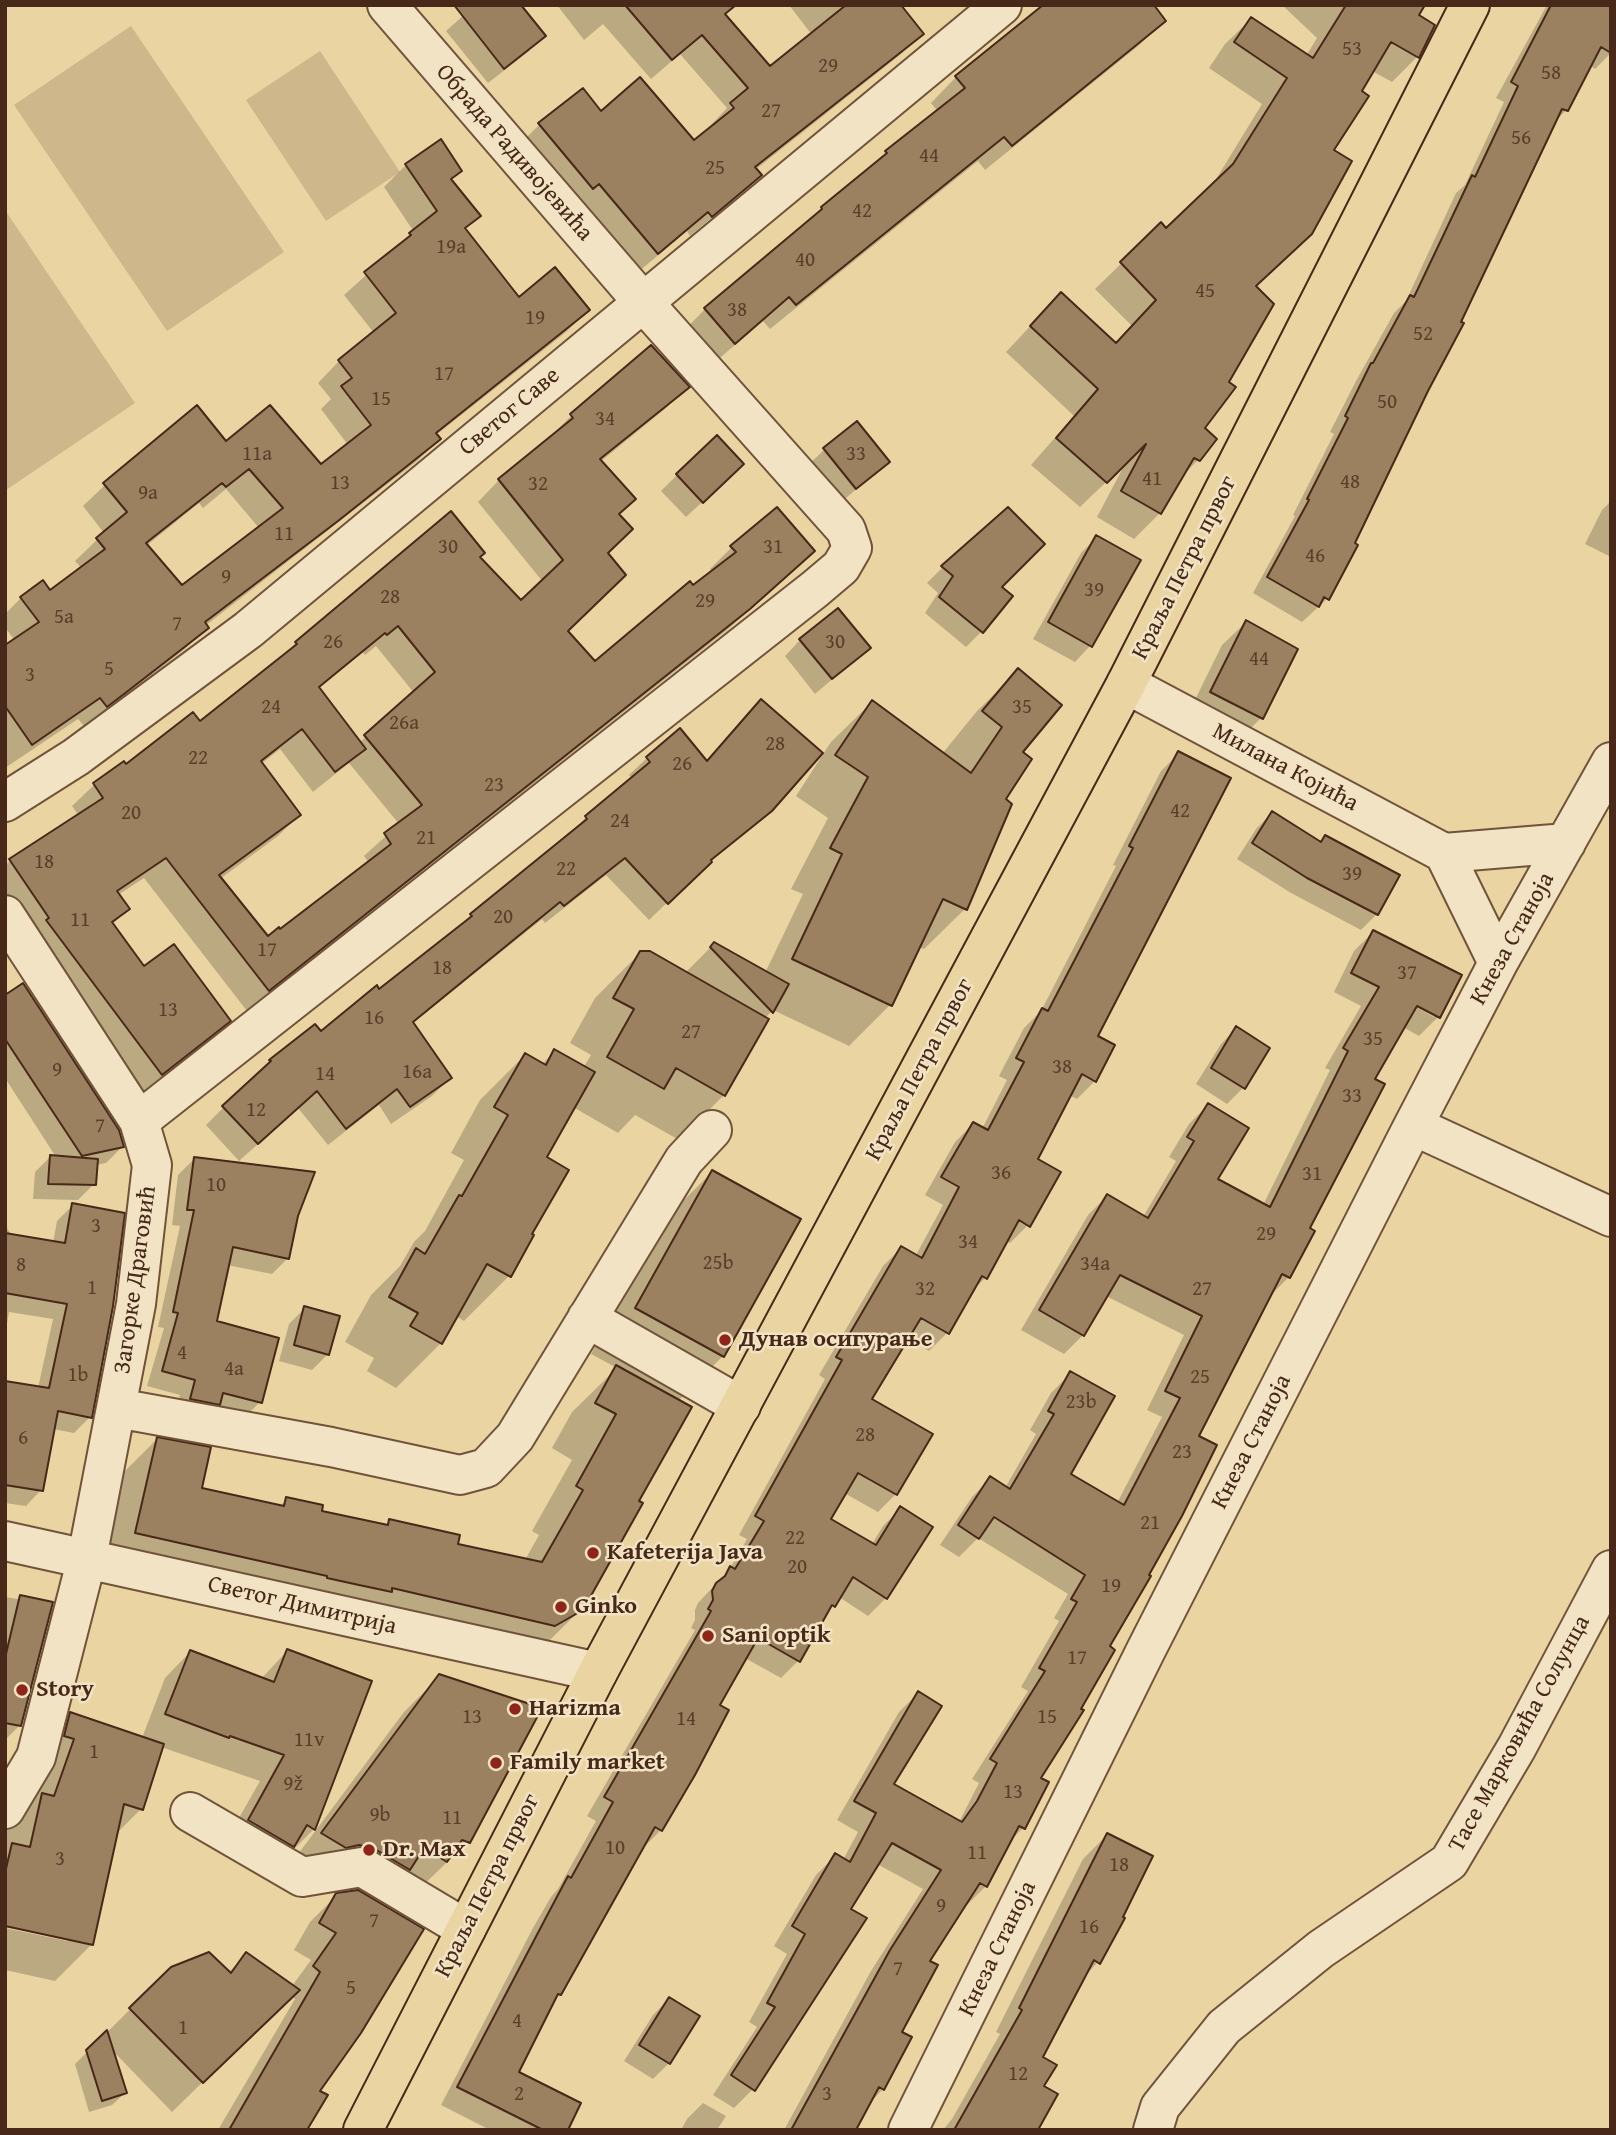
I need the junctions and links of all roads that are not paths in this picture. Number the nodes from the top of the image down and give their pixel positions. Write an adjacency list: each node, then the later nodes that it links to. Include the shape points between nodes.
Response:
1 (387, 5): 4 (street, Обрада Радивојевића)
2 (1002, 5): 4 (street, Светог Саве)
3 (1470, 5): 5 (main road, Краља Петра првог)
4 (642, 301): 7 (street, Светог Саве, via 248,630 76,757); 12 (street, Обрада Радивојевића, via 846,530 852,548 841,567)
5 (1126, 684): 9 (street, Милана Којића); 17 (main road, Краља Петра првог)
6 (1608, 773): 8 (street, Кнеза Станоја)
7 (5, 802)
8 (1566, 843): 9 (street); 11 (street, Кнеза Станоја)
9 (1444, 853): 11 (street)
10 (5, 915): 12 (street, Загорке Драговић)
11 (1498, 963): 13 (street, Кнеза Станоја)
12 (139, 1121): 18 (street, Загорке Драговић, via 152,1165 136,1304)
13 (1414, 1126): 15 (street); 27 (street, Кнеза Станоја)
14 (712, 1130): 16 (street, via 684,1160)
15 (1611, 1217)
16 (587, 1318): 17 (street); 18 (street, via 515,1437 486,1468 460,1475)
17 (741, 1406): 22 (main road, Краља Петра првог)
18 (117, 1408): 20 (street, Загорке Драговић)
19 (5, 1541): 20 (street, Светог Димитрија)
20 (87, 1558): 22 (street, Светог Димитрија); 23 (street, Загорке Драговић, via 36,1757)
21 (1611, 1570): 28 (street, Тасе Марковића Солунца, via 1517,1747 1449,1862 1321,1950 1224,2026 1160,2107)
22 (598, 1672): 25 (main road, Краља Петра првог)
23 (5, 1809)
24 (190, 1812): 25 (street, via 302,1877 362,1867)
25 (466, 1929): 26 (main road, Краља Петра првог)
26 (363, 2130)
27 (908, 2130)
28 (1153, 2130)

